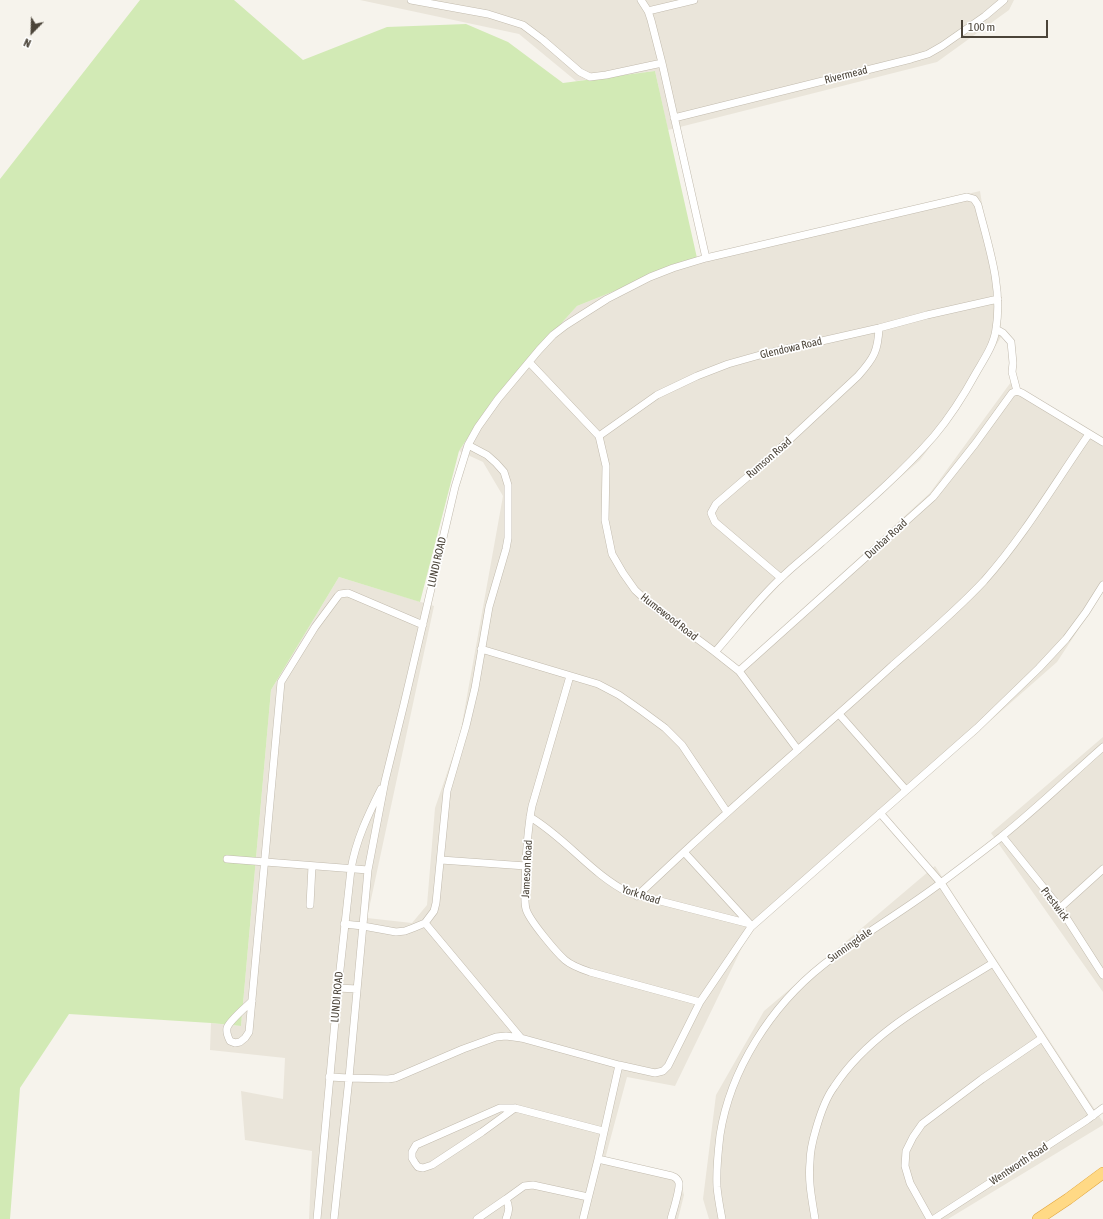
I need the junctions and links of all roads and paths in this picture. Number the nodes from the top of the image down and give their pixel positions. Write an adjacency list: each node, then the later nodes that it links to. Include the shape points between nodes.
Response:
1 (411, 0): 6 (street, via 488,14 523,25 580,72 590,77)
2 (641, 0): 5 (street)
3 (694, 0): 5 (street)
4 (1004, 0): 7 (street, Rivermead, via 963,32 928,54)
5 (648, 11): 6 (street)
6 (662, 63): 7 (street)
7 (674, 118): 8 (street)
8 (706, 258): 9 (street, LUNDI ROAD, via 967,197 974,199 978,205 997,282); 12 (street, LUNDI ROAD, via 650,277 595,306 553,335)
9 (998, 299): 10 (street, Glendowa Road, via 928,314); 11 (street, LUNDI ROAD)
10 (879, 328): 15 (street, Glendowa Road, via 760,355 710,370 657,395); 18 (street, Rumson Road, via 875,354 858,376 716,504 711,513 715,522)
11 (996, 329): 13 (street, via 1003,332 1011,342 1012,372); 18 (street, LUNDI ROAD, via 990,348 973,379 935,435 881,490)
12 (529, 362): 15 (street); 17 (street, LUNDI ROAD, via 498,399)
13 (1017, 391): 14 (street); 23 (street, Dunbar Road, via 1012,393 932,497)
14 (1089, 434): 16 (street); 25 (street, via 1007,553 982,582)
15 (599, 436): 22 (street, Humewood Road, via 606,466 605,520 612,554 635,590)
16 (1103, 442)
17 (468, 445): 20 (street, LUNDI ROAD, via 455,487); 21 (street, via 487,455 500,466 508,485 508,538 489,607)
18 (781, 578): 22 (street, LUNDI ROAD)
19 (1103, 585): 29 (street, via 1066,639 1039,668 977,728)
20 (423, 625): 28 (street, LUNDI ROAD); 37 (street, via 348,593 338,596 315,627 280,686)
21 (481, 649): 24 (street); 36 (street, via 466,726 447,791)
22 (715, 652): 23 (street, Humewood Road)
23 (739, 671): 27 (street, Humewood Road)
24 (570, 676): 30 (street, via 598,684 619,695 665,728 682,745); 32 (street, Jameson Road)
25 (839, 714): 27 (street); 29 (street)
26 (1103, 747): 33 (street, Sunningdale)
27 (798, 750): 30 (street)
28 (385, 781): 40 (street, LUNDI ROAD, via 361,832); 42 (street, LUNDI ROAD)
29 (906, 790): 31 (street)
30 (727, 812): 34 (street)
31 (880, 813): 43 (street); 49 (street)
32 (530, 817): 39 (street, Jameson Road); 44 (street, York Road, via 552,832 616,887)
33 (1002, 836): 43 (street, Sunningdale); 46 (street, Prestwick)
34 (684, 852): 44 (street); 49 (street)
35 (226, 859): 37 (street)
36 (441, 860): 39 (street); 47 (street, via 434,911)
37 (265, 862): 38 (street); 55 (street)
38 (312, 866): 40 (street); 45 (street)
39 (526, 866): 56 (street, Jameson Road, via 527,911 565,960 590,972)
40 (351, 869): 42 (street); 48 (street, LUNDI ROAD)
41 (1103, 869): 46 (street)
42 (368, 870): 50 (street, LUNDI ROAD)
43 (941, 883): 51 (street); 76 (street, Sunningdale, via 823,965 775,1011 753,1045 727,1106 720,1135 718,1162 717,1187)
44 (637, 896): 49 (street, York Road)
45 (310, 906)
46 (1060, 908): 52 (street, Prestwick)
47 (425, 923): 50 (street, via 406,931 396,932); 57 (street)
48 (344, 924): 50 (street); 53 (street, LUNDI ROAD)
49 (750, 925): 56 (street)
50 (363, 926): 54 (street, LUNDI ROAD)
51 (993, 963): 58 (street); 77 (street, via 900,1020 848,1067 833,1088 820,1114 810,1162 810,1191)
52 (1103, 975)
53 (338, 988): 54 (street); 60 (street, LUNDI ROAD)
54 (357, 989): 61 (street, LUNDI ROAD)
55 (252, 1001): 55 (street, via 227,1028 230,1041 240,1042 249,1032)
56 (700, 1002): 59 (street, via 668,1066 663,1071 655,1073)
57 (521, 1038): 59 (street); 61 (street, via 496,1037 395,1078)
58 (1042, 1038): 64 (street); 78 (street, via 922,1124 913,1137 906,1151 905,1166 910,1183)
59 (619, 1065): 65 (street)
60 (329, 1077): 61 (street); 70 (street, LUNDI ROAD)
61 (349, 1078): 71 (street, LUNDI ROAD)
62 (515, 1108): 62 (street, via 432,1165 418,1167 412,1158 416,1145 500,1108); 65 (street)
63 (1103, 1108): 64 (street, Wentworth Road)
64 (1093, 1116): 79 (street, Wentworth Road)
65 (603, 1131): 66 (street)
66 (598, 1159): 68 (street); 75 (street, via 677,1178 679,1183)
67 (1103, 1173): 80 (highway)
68 (588, 1196): 69 (street, via 533,1185 524,1186); 74 (street)
69 (506, 1199): 72 (street); 73 (street, via 509,1211)
70 (317, 1219)
71 (334, 1219)
72 (477, 1219)
73 (506, 1219)
74 (583, 1219)
75 (671, 1219)
76 (722, 1219)
77 (815, 1219)
78 (930, 1219)
79 (934, 1219)
80 (1038, 1219)

